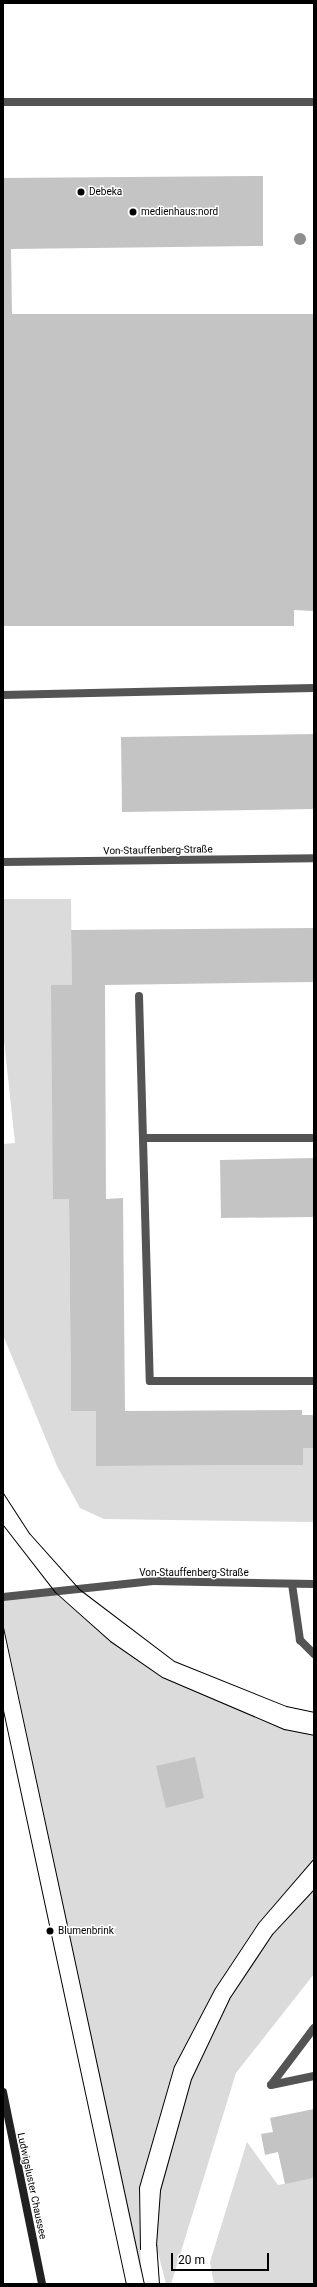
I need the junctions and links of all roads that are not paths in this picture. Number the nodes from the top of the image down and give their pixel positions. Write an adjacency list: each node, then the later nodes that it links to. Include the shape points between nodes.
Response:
1 (3, 102): 2 (street)
2 (314, 102)
3 (314, 688): 4 (street)
4 (3, 694)
5 (314, 858): 6 (street, Von-Stauffenberg-Straße)
6 (3, 862)
7 (140, 996): 8 (street)
8 (145, 1138): 9 (street); 10 (street, via 150,1381)
9 (314, 1138)
10 (314, 1381)
11 (292, 1584): 12 (street, Von-Stauffenberg-Straße); 13 (street, Von-Stauffenberg-Straße, via 153,1582); 14 (street, via 300,1640)
12 (314, 1584)
13 (3, 1597)
14 (314, 1654)
15 (314, 2028): 16 (street, via 271,2085)
16 (314, 2076)
17 (3, 2092): 18 (street, Ludwigsluster Chaussee)
18 (42, 2284)

